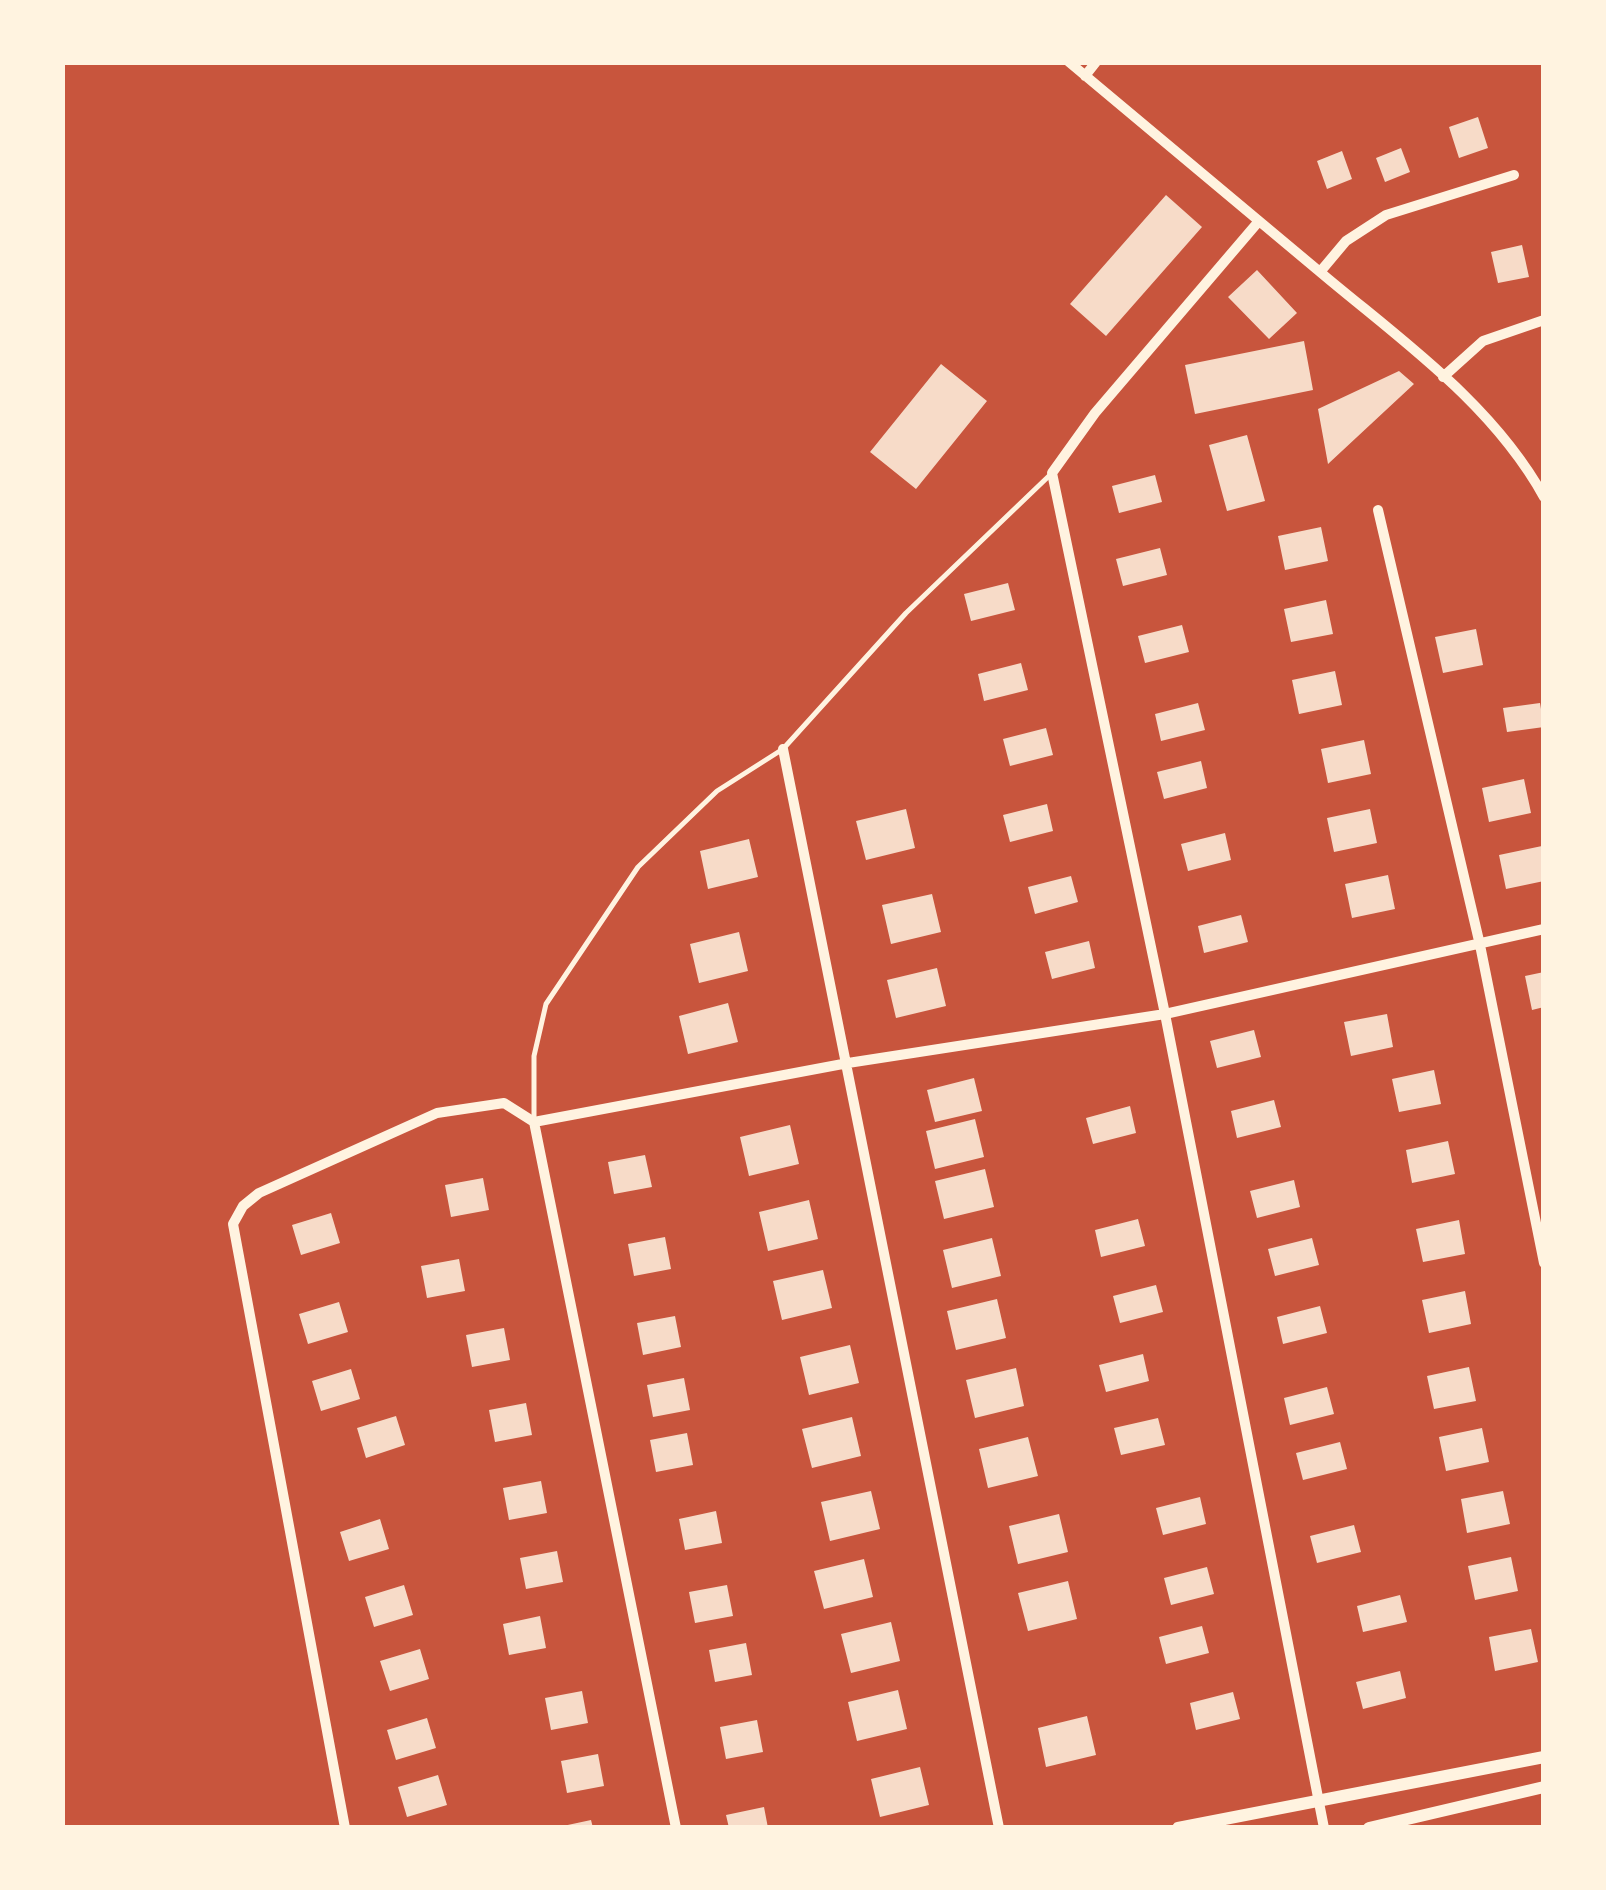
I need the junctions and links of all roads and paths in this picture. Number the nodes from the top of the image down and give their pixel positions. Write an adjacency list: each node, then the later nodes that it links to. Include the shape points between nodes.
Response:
1 (1069, 62): 3 (street)
2 (1096, 62): 3 (street)
3 (1085, 76): 5 (street)
4 (1514, 175): 6 (street, via 1386,215 1346,241)
5 (1259, 221): 6 (street); 9 (street, via 1094,413)
6 (1320, 272): 8 (street)
7 (1544, 320): 8 (street, via 1482,341)
8 (1443, 376): 10 (street, via 1489,419)
9 (1052, 474): 12 (lane, via 906,612); 15 (street)
10 (1544, 497)
11 (1378, 510): 14 (street)
12 (783, 749): 16 (street); 17 (lane, via 717,791 638,868 546,1004 534,1056)
13 (1544, 929): 14 (street)
14 (1480, 944): 15 (street); 18 (street)
15 (1165, 1014): 16 (street); 21 (street)
16 (848, 1063): 17 (street); 24 (street)
17 (534, 1122): 22 (street, via 504,1102 437,1113 259,1194 233,1224); 23 (street)
18 (1544, 1262)
19 (1544, 1757): 21 (street)
20 (1544, 1787): 27 (street)
21 (1318, 1800): 25 (street); 26 (street)
22 (345, 1828)
23 (676, 1828)
24 (999, 1828)
25 (1178, 1828)
26 (1324, 1828)
27 (1369, 1828)

